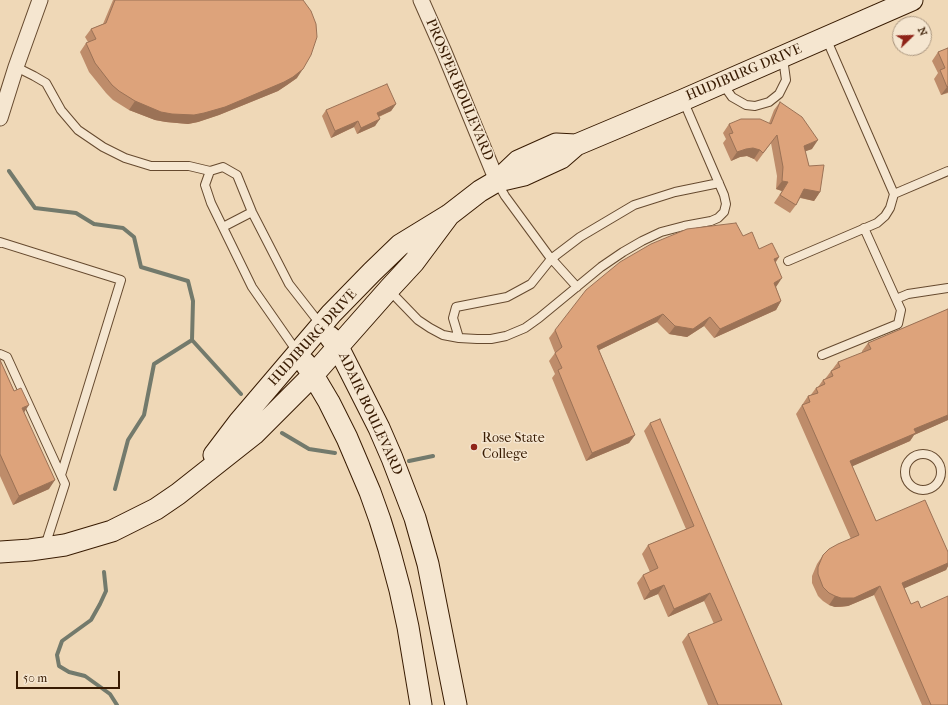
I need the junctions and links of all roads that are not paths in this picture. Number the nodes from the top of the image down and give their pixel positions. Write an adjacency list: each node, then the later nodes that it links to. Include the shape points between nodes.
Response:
1 (40, 0): 6 (street)
2 (421, 0): 12 (street, PROSPER BOULEVARD)
3 (912, 0): 4 (street, HUDIBURG DRIVE)
4 (826, 38): 5 (street, HUDIBURG DRIVE); 14 (lane)
5 (783, 56): 7 (street, HUDIBURG DRIVE); 7 (lane, via 786,80 779,94 768,102 755,106 746,105 732,97)
6 (16, 68): 9 (street); 10 (lane, ADAIR BOULEVARD, via 46,83 61,110 78,130 103,147 125,158 152,166 189,166)
7 (723, 82): 8 (street, HUDIBURG DRIVE)
8 (683, 100): 12 (street, HUDIBURG DRIVE, via 576,145 556,144 518,162); 13 (lane)
9 (0, 118)
10 (210, 171): 15 (lane, ADAIR BOULEVARD, via 223,167 237,175); 17 (lane, via 205,185)
11 (948, 171): 14 (lane)
12 (497, 181): 16 (street, HUDIBURG DRIVE); 20 (lane)
13 (719, 183): 20 (lane, via 675,192 634,205 580,237); 22 (lane, via 726,204 724,212 718,218 661,232 642,241 601,267)
14 (894, 194): 18 (lane, via 885,216 877,223)
15 (252, 212): 17 (lane); 26 (lane, ADAIR BOULEVARD, via 289,284)
16 (449, 215): 24 (street, HUDIBURG DRIVE, via 414,262); 26 (street, HUDIBURG DRIVE, via 400,246)
17 (223, 227): 29 (lane, via 252,287)
18 (864, 228): 21 (lane); 25 (lane)
19 (0, 243): 34 (lane, via 120,280)
20 (551, 259): 22 (lane); 27 (lane, via 531,284 507,297 456,307 453,318)
21 (788, 261)
22 (577, 288): 27 (lane, via 540,318 506,336 491,339)
23 (948, 288): 25 (lane, via 908,294)
24 (389, 289): 27 (lane, via 418,320 443,334); 28 (street, HUDIBURG DRIVE)
25 (896, 299): 31 (lane, via 901,310 898,324)
26 (321, 326): 28 (street, ADAIR BOULEVARD); 29 (street, HUDIBURG DRIVE)
27 (459, 338)
28 (338, 347): 32 (street, HUDIBURG DRIVE); 39 (street, ADAIR BOULEVARD, via 379,428 414,518 435,594)
29 (298, 353): 32 (street); 35 (street, HUDIBURG DRIVE, via 239,422)
30 (0, 354): 34 (lane, via 7,356)
31 (822, 355)
32 (313, 375): 35 (street, HUDIBURG DRIVE, via 254,434); 38 (street, via 347,438 380,520 400,590)
33 (944, 466): 33 (lane, via 937,484 927,490 915,488 906,479 908,462 917,455 934,457)
34 (61, 475): 36 (lane, via 65,484)
35 (194, 481): 36 (street, HUDIBURG DRIVE, via 156,509 112,531 65,545)
36 (44, 548): 37 (street, HUDIBURG DRIVE)
37 (0, 552)
38 (421, 705)
39 (456, 705)

